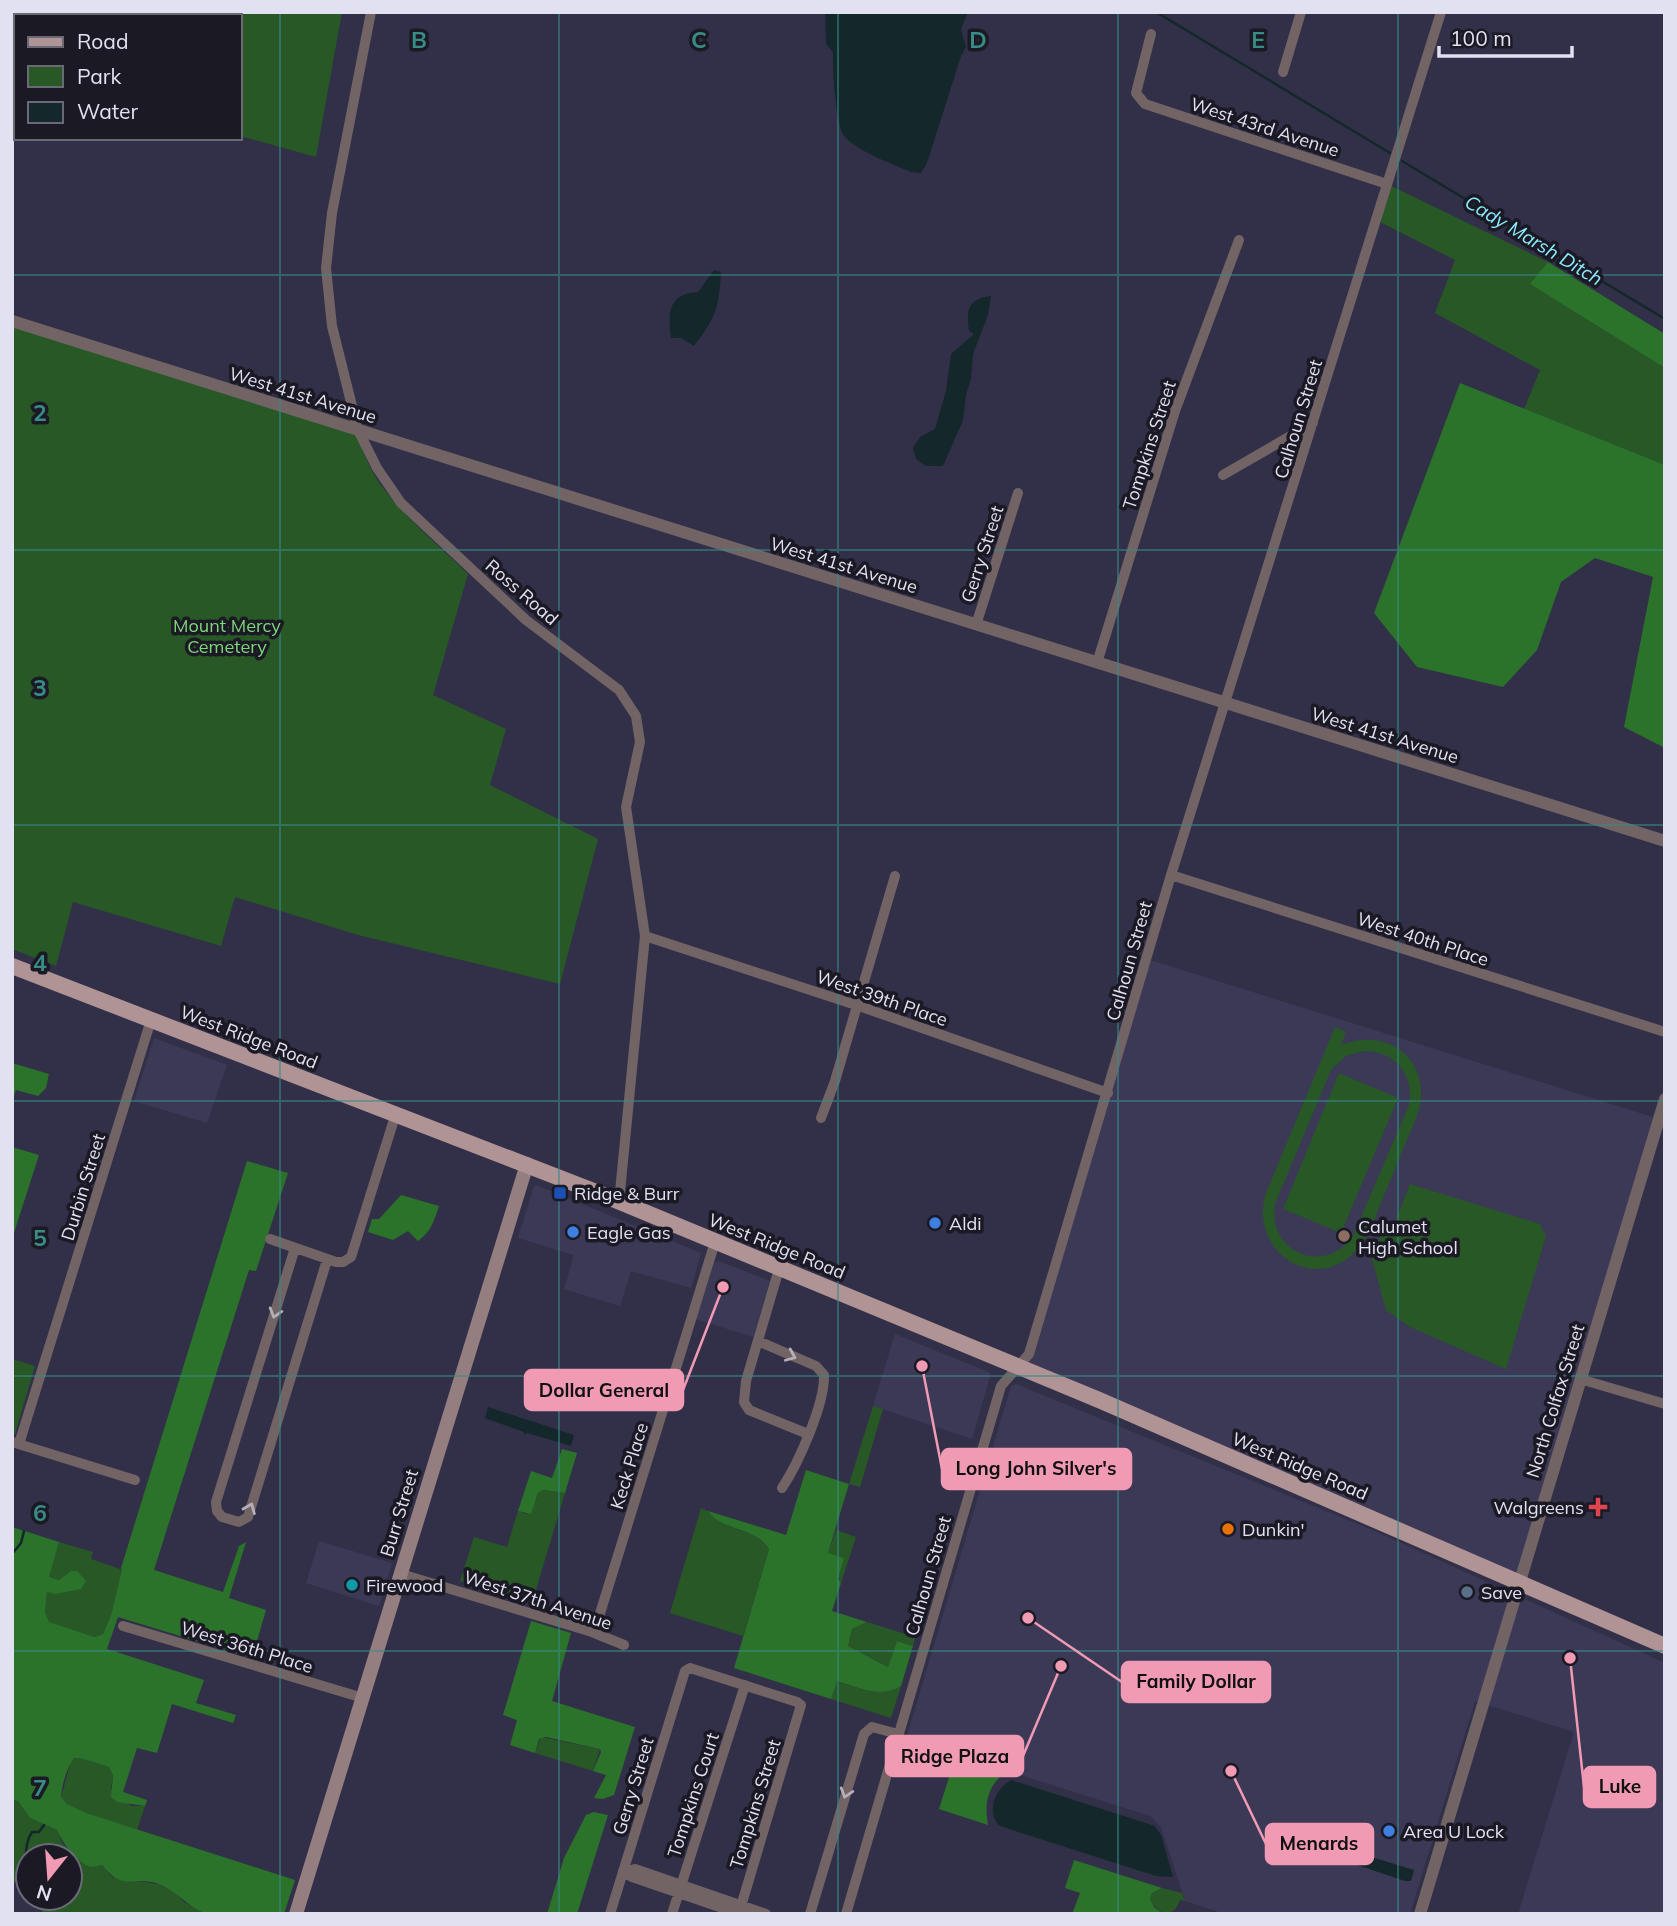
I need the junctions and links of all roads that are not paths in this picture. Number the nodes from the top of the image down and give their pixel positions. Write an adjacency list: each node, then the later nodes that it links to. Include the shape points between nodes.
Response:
1 (371, 12): 10 (street, Ross Road, via 332,213 326,268 332,326)
2 (1301, 12): 5 (street)
3 (1441, 12): 6 (street, Calhoun Street)
4 (1151, 34): 6 (street, West 43rd Avenue, via 1136,93 1145,104)
5 (1283, 72)
6 (1387, 184): 9 (street, Calhoun Street)
7 (1239, 240): 14 (street, Tompkins Street, via 1175,411)
8 (12, 321): 10 (street, West 41st Avenue)
9 (1313, 423): 11 (street); 15 (street, Calhoun Street)
10 (358, 430): 13 (street, West 41st Avenue); 19 (street, Ross Road, via 401,503 526,620 619,690 636,716 640,742 626,807)
11 (1223, 475)
12 (1018, 494): 13 (street, Gerry Street)
13 (976, 625): 14 (street, West 41st Avenue)
14 (1097, 663): 15 (street, West 41st Avenue)
15 (1226, 703): 16 (street, West 41st Avenue); 17 (street, Calhoun Street)
16 (1665, 841)
17 (1171, 875): 23 (street, West 40th Place); 24 (street, Calhoun Street)
18 (895, 876): 21 (street)
19 (645, 936): 21 (street, West 39th Place); 29 (street, Ross Road)
20 (12, 967): 22 (main road, West Ridge Road)
21 (856, 1005): 24 (street, West 39th Place); 27 (street)
22 (151, 1020): 26 (main road, West Ridge Road); 40 (street, Durbin Street)
23 (1665, 1032)
24 (1108, 1093): 36 (street, Calhoun Street, via 1029,1354)
25 (1665, 1099): 37 (street, North Colfax Street)
26 (396, 1113): 28 (main road, West Ridge Road); 33 (street, via 354,1251 343,1262)
27 (821, 1118)
28 (527, 1164): 29 (main road, West Ridge Road); 43 (main road, Burr Street)
29 (619, 1202): 31 (main road, West Ridge Road)
30 (270, 1238): 32 (street)
31 (715, 1242): 34 (main road, West Ridge Road); 45 (street, Keck Place)
32 (295, 1248): 33 (street); 33 (street, one-way to 33, via 216,1502 224,1518 239,1522 249,1514)
33 (327, 1260)
34 (779, 1269): 35 (street); 36 (main road, West Ridge Road)
35 (758, 1341): 39 (street, via 745,1385 745,1406); 39 (street, one-way to 39, via 823,1373 823,1388)
36 (1017, 1366): 44 (main road, West Ridge Road); 51 (street, Calhoun Street, via 1001,1386)
37 (1580, 1379): 38 (street); 44 (street, North Colfax Street)
38 (1665, 1404)
39 (808, 1434): 42 (street)
40 (16, 1443): 41 (street)
41 (135, 1480)
42 (782, 1488)
43 (401, 1574): 47 (street, West 37th Avenue); 50 (main road, Burr Street)
44 (1519, 1581): 48 (main road, West Ridge Road); 61 (street, North Colfax Street)
45 (598, 1620)
46 (123, 1626): 50 (street, West 36th Place)
47 (624, 1645)
48 (1665, 1646)
49 (745, 1685): 52 (street, Gerry Street, via 688,1668); 53 (street, Tompkins Court); 54 (street, Tompkins Street, via 800,1704)
50 (363, 1698): 55 (main road, Burr Street)
51 (898, 1734): 59 (street, one-way to 59, via 868,1728 863,1737); 60 (street, Calhoun Street)
52 (625, 1871): 53 (street, via 632,1877); 56 (street, Gerry Street)
53 (680, 1889): 54 (street); 57 (street, Tompkins Court)
54 (740, 1911): 58 (street)
55 (296, 1914)
56 (610, 1914)
57 (672, 1914)
58 (766, 1914)
59 (810, 1914)
60 (846, 1914)
61 (1420, 1914)

